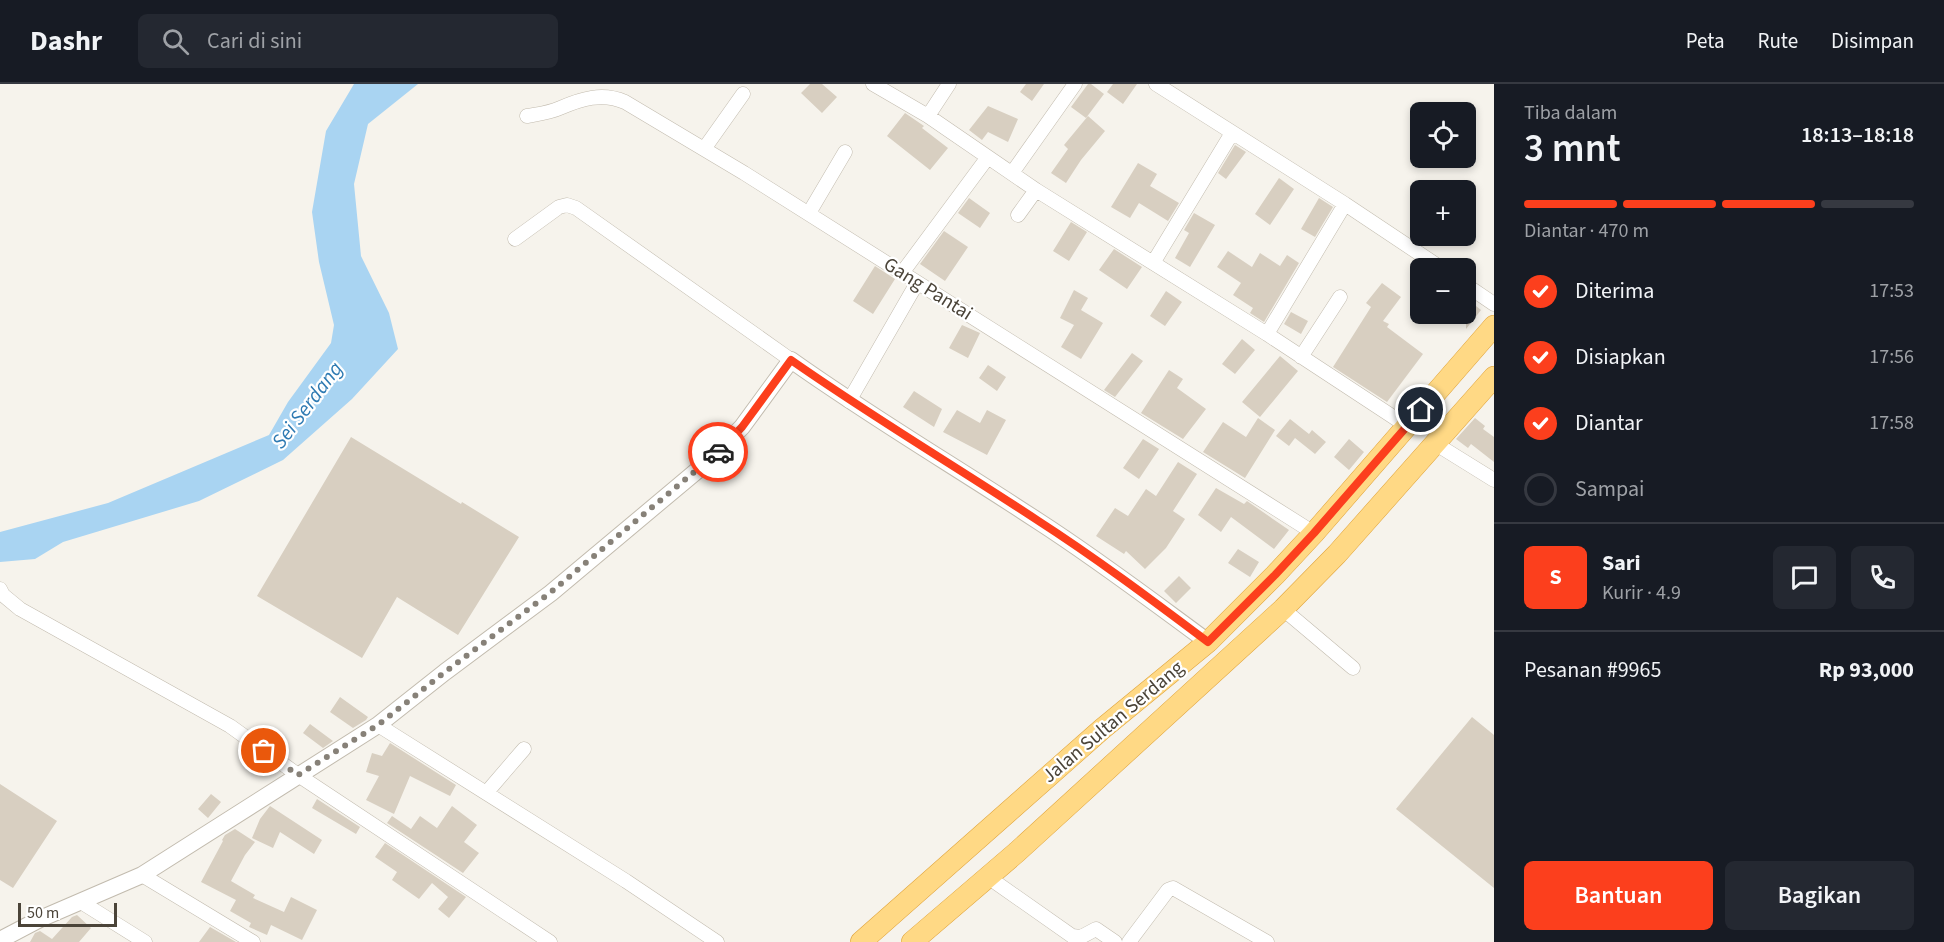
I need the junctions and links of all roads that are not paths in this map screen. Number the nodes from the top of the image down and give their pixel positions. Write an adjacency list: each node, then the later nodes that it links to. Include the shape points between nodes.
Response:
1 (873, 84): 7 (street)
2 (949, 84): 7 (street)
3 (1075, 84): 12 (street)
4 (1156, 84): 8 (street)
5 (743, 94): 9 (street)
6 (527, 116): 9 (street, Gang Pantai, via 583,98 615,98)
7 (928, 116): 11 (street)
8 (1232, 133): 14 (street); 19 (street)
9 (704, 149): 15 (street, Gang Pantai)
10 (845, 152): 15 (street)
11 (988, 158): 12 (street); 20 (street)
12 (1012, 173): 13 (street)
13 (1036, 190): 16 (street); 19 (street)
14 (1345, 204): 18 (street); 26 (street)
15 (809, 213): 20 (street, Gang Pantai)
16 (1018, 215)
17 (515, 239): 28 (street, via 560,207 576,208)
18 (1427, 258)
19 (1153, 264): 26 (street)
20 (902, 273): 21 (street, Gang Pantai)
21 (917, 283): 30 (street); 34 (street, Gang Pantai)
22 (1476, 292): 24 (street)
23 (1340, 297): 27 (street)
24 (1494, 304)
25 (1494, 326): 31 (highway, Jalan Sultan Serdang)
26 (1267, 334): 27 (street)
27 (1301, 357): 31 (street)
28 (791, 360): 30 (street); 39 (street, via 742,427 705,464 551,592)
29 (1494, 377): 32 (highway, Jalan Sultan Serdang)
30 (849, 401): 37 (street, via 1038,520)
31 (1407, 426): 34 (highway, Jalan Sultan Serdang)
32 (1436, 444): 33 (street); 36 (highway, Jalan Sultan Serdang)
33 (1494, 480)
34 (1314, 533): 37 (highway, Jalan Sultan Serdang)
35 (2, 592): 41 (street, via 20,609 230,726)
36 (1283, 609): 38 (street); 44 (highway, Jalan Sultan Serdang)
37 (1208, 642): 51 (highway, Jalan Sultan Serdang, via 1102,729)
38 (1353, 668)
39 (378, 725): 41 (street); 42 (street)
40 (524, 749): 42 (street)
41 (298, 775): 43 (street); 49 (street)
42 (487, 792): 50 (street)
43 (142, 875): 45 (street); 48 (street)
44 (988, 877): 52 (highway, Jalan Sultan Serdang); 53 (street, via 1072,936 1081,938 1096,929)
45 (81, 902): 46 (street); 47 (street)
46 (0, 940)
47 (145, 942)
48 (253, 942)
49 (550, 942)
50 (717, 942)
51 (861, 942)
52 (912, 942)
53 (1115, 942)
54 (1129, 942): 55 (street, via 1167,890 1173,888)
55 (1267, 942)

